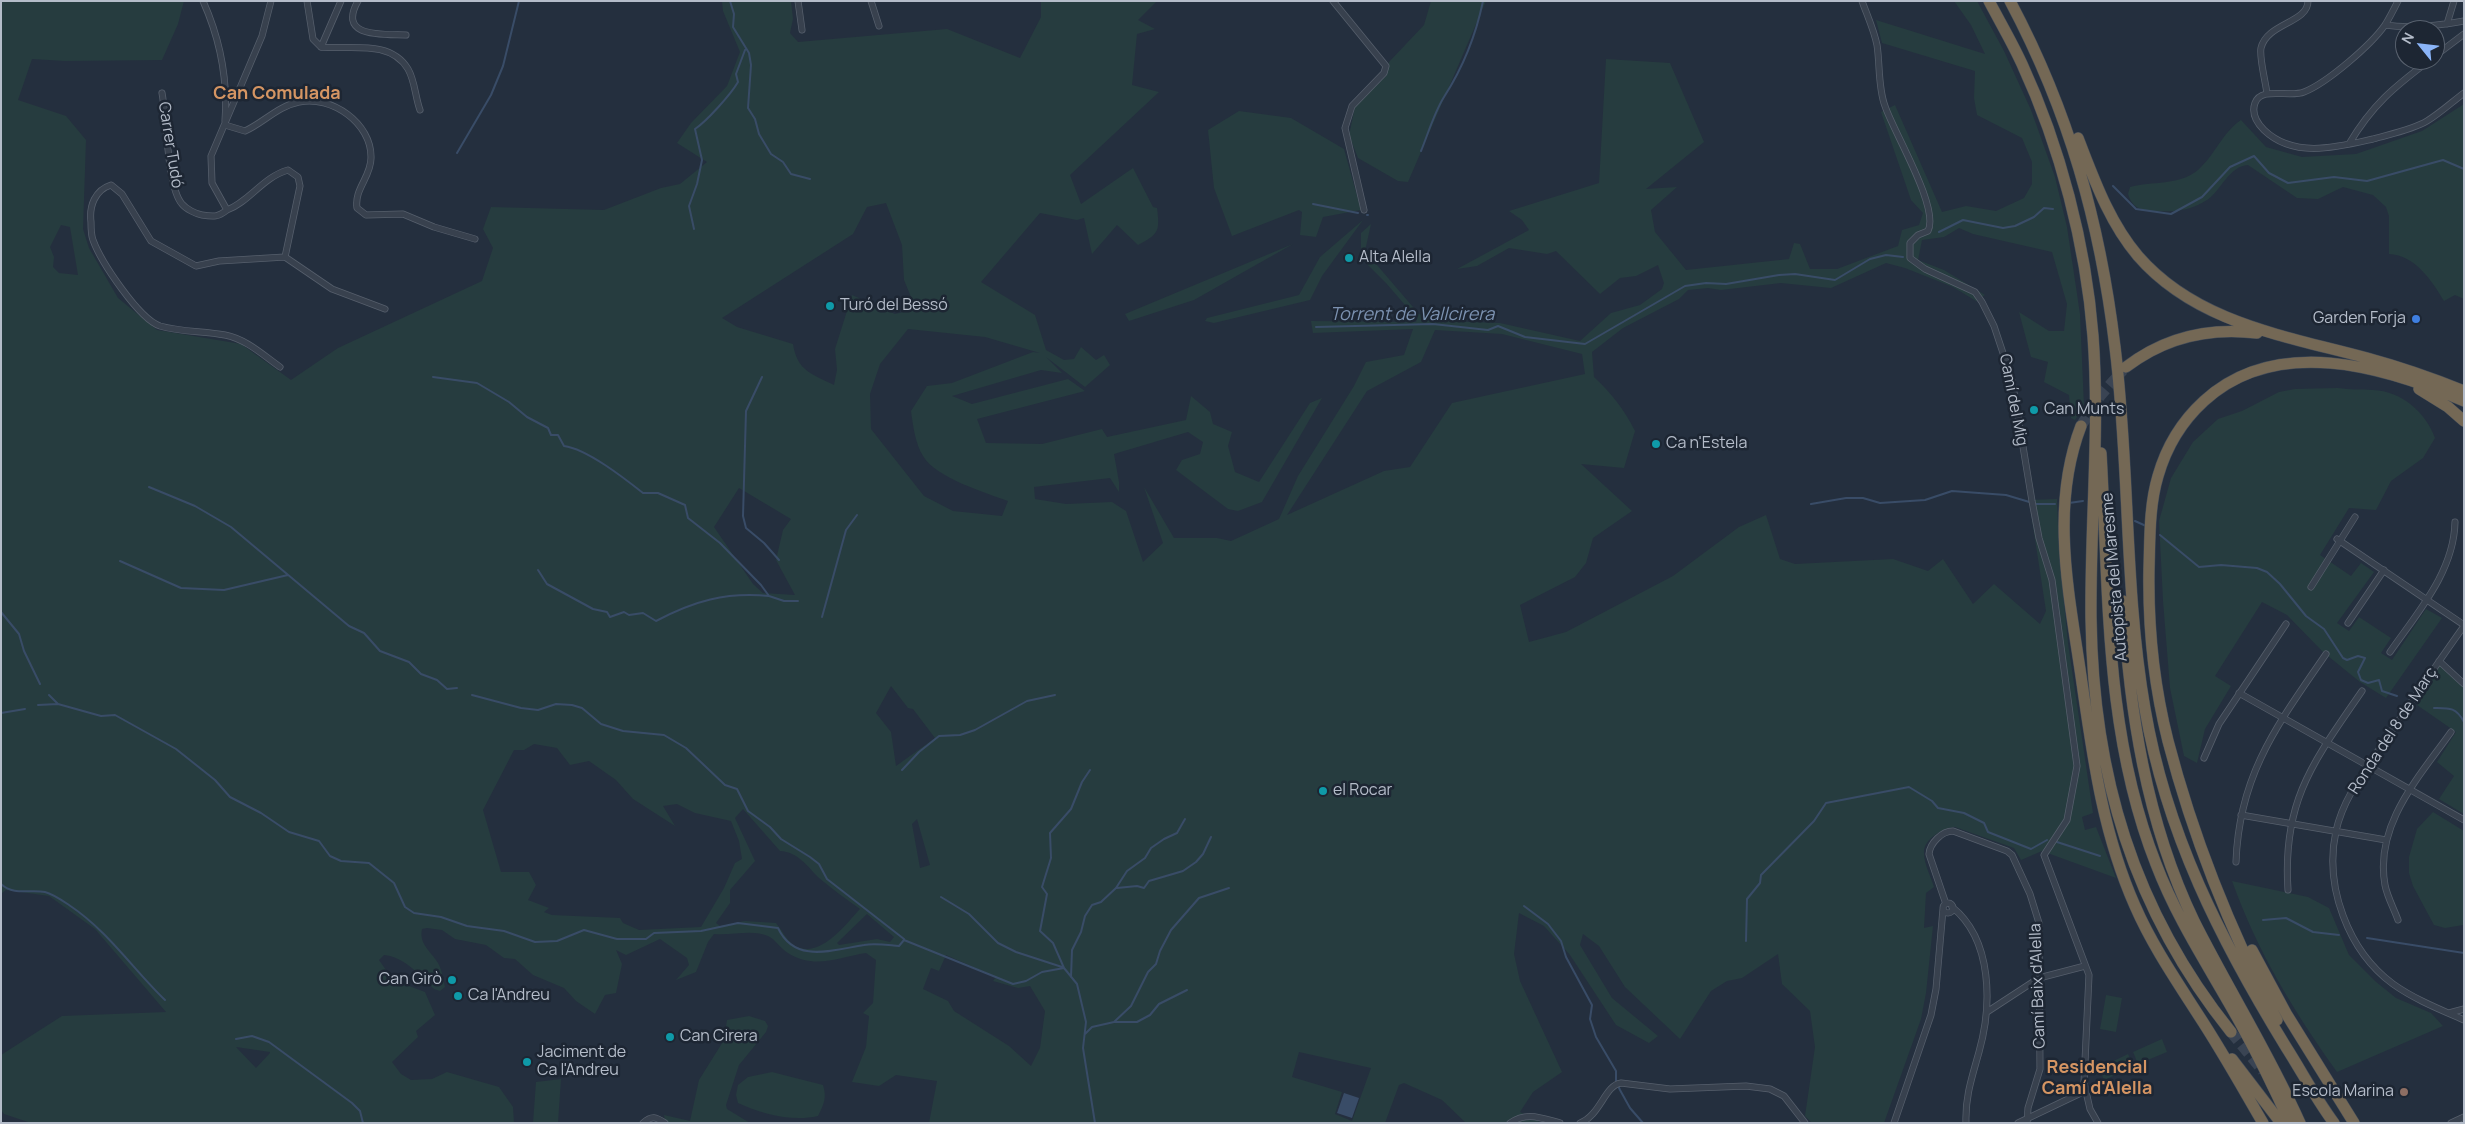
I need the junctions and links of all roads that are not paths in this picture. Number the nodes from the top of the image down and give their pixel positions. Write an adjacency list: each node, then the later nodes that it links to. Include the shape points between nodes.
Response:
1 (202, 1): 30 (street, via 215,29 222,60)
2 (271, 1): 30 (street, via 262,36)
3 (307, 1): 22 (street, via 313,39)
4 (341, 1): 22 (street)
5 (358, 1): 21 (street, via 352,14 356,28)
6 (798, 1): 19 (street)
7 (871, 1): 18 (street)
8 (1333, 1): 33 (street, via 1386,66 1384,73 1352,106 1345,128)
9 (1862, 1): 80 (street, Camí del Mig, via 1876,42 1884,105 1903,142 1929,213 1930,227 1910,243 1910,258 1975,292 1994,326 2012,380 2039,538 2052,580 2078,766 2067,820 2044,855)
10 (1988, 1): 40 (highway, Autopista del Maresme, via 2022,63 2048,126 2065,184 2089,299)
11 (2010, 1): 29 (highway, Autopista del Maresme)
12 (2308, 1): 27 (street, via 2302,14 2266,35 2260,50)
13 (2398, 1): 17 (street)
14 (2454, 1): 16 (street)
15 (2464, 21): 16 (street)
16 (2447, 24): 17 (street, via 2399,28)
17 (2385, 25): 27 (street, via 2318,85 2302,93)
18 (880, 26)
19 (802, 30)
20 (2464, 34): 23 (street)
21 (406, 35)
22 (321, 47): 28 (street, via 366,47 393,55 408,68)
23 (2445, 48)
24 (2417, 70): 31 (street, via 2388,92 2363,120)
25 (162, 93): 32 (street, Carrer Tudó, via 174,186 182,204 197,214 213,217 219,217)
26 (2464, 93): 31 (street, via 2426,121 2392,134)
27 (2267, 94): 31 (street, via 2254,104 2256,121 2281,142 2306,148)
28 (420, 110)
29 (2062, 113): 37 (highway, Autopista del Maresme, via 2086,188); 38 (highway, via 2075,132 2118,229 2152,271 2206,310)
30 (225, 125): 32 (street, via 211,156 212,182); 34 (street, via 245,131 298,102 334,106 354,120 370,147 370,168 357,196 360,212 372,216 403,214)
31 (2349, 144)
32 (227, 210): 35 (street, via 281,172 288,170 298,176 300,186)
33 (1364, 210)
34 (475, 239)
35 (285, 257): 36 (street, via 332,289); 39 (street, via 196,266 152,240 122,194 111,185 96,195 90,214 93,240 114,279 140,311 159,326 241,340)
36 (385, 309)
37 (2109, 310): 90 (highway, Autopista del Maresme, via 2118,386 2133,627 2145,711 2158,769 2188,861 2228,950); 105 (highway, via 2126,640 2133,714 2148,788 2170,861 2194,920 2259,1038)
38 (2288, 338): 41 (highway, via 2226,331 2190,335 2162,345); 43 (highway, via 2388,364)
39 (280, 367)
40 (2094, 367): 62 (highway, Autopista del Maresme, via 2091,619); 104 (highway, via 2110,656 2126,768 2143,828 2170,897 2247,1036)
41 (2126, 367)
42 (2395, 376): 44 (highway); 45 (highway, via 2440,401); 75 (highway, via 2309,362 2271,365 2248,372 2212,394 2197,408 2177,433 2164,458 2155,488 2151,521 2150,626 2168,740)
43 (2464, 391)
44 (2464, 401)
45 (2464, 420)
46 (2081, 426): 68 (highway, via 2067,474 2064,541)
47 (2355, 517): 49 (street)
48 (2455, 522): 52 (street, via 2445,568)
49 (2339, 541): 50 (street); 51 (street)
50 (2384, 570): 52 (street); 53 (street)
51 (2311, 587)
52 (2426, 599): 55 (street); 56 (street)
53 (2348, 623)
54 (2286, 624): 61 (street)
55 (2464, 625): 58 (street, Ronda del 8 de Març)
56 (2390, 652)
57 (2326, 654): 63 (street)
58 (2439, 661): 59 (street); 67 (street, Ronda del 8 de Març)
59 (2464, 684)
60 (2362, 690): 65 (street)
61 (2239, 693): 63 (street); 66 (street, via 2219,724)
62 (2096, 709): 68 (highway); 87 (highway, Autopista del Maresme, via 2106,771 2134,870 2169,942 2201,995)
63 (2283, 717): 65 (street); 70 (street, via 2255,767)
64 (2451, 732): 69 (street)
65 (2327, 742): 67 (street); 72 (street, via 2298,796)
66 (2204, 758)
67 (2368, 765): 69 (street); 73 (street, Ronda del 8 de Març, via 2353,789)
68 (2096, 774): 85 (highway, via 2110,840 2134,905 2158,953)
69 (2411, 789): 71 (street); 74 (street, via 2394,816)
70 (2241, 815): 72 (street); 76 (street)
71 (2464, 820)
72 (2290, 824): 73 (street); 77 (street, via 2286,851)
73 (2336, 832): 74 (street); 84 (street, Ronda del 8 de Març, via 2335,884 2342,913 2356,943 2391,982 2413,997)
74 (2386, 840): 79 (street, via 2382,857 2385,886)
75 (2201, 845): 90 (highway, via 2262,992); 106 (highway, via 2266,978)
76 (2236, 862)
77 (2288, 890)
78 (1948, 909): 81 (street, Camí Baix d'Alella, via 1928,854 1936,839 1949,831 2007,851 2012,855 2030,894 2039,923); 83 (street, via 1962,919 1981,949 1986,972); 98 (street, via 1941,928 1931,1015)
79 (2398, 920)
80 (2085, 966): 81 (street); 88 (street, via 2090,985)
81 (2038, 978): 83 (street); 91 (street, Camí Baix d'Alella, via 2040,1069)
82 (2464, 1009): 84 (street)
83 (1987, 1012): 99 (street, via 1967,1091)
84 (2449, 1013): 86 (street, Ronda del 8 de Març)
85 (2199, 1016): 102 (highway); 103 (highway)
86 (2464, 1020)
87 (2231, 1032)
88 (2085, 1092): 91 (street); 101 (street)
89 (2464, 1118): 107 (street)
90 (2332, 1120)
91 (2027, 1121): 100 (street)
92 (643, 1123): 93 (street, via 650,1117)
93 (666, 1123)
94 (1510, 1123): 95 (street, via 1529,1115)
95 (1560, 1123)
96 (1580, 1123): 97 (street, via 1590,1118 1614,1085 1621,1083 1670,1090 1763,1087 1784,1096)
97 (1805, 1123)
98 (1894, 1123)
99 (1966, 1123)
100 (2018, 1123)
101 (2098, 1123)
102 (2263, 1123)
103 (2281, 1123)
104 (2290, 1123)
105 (2300, 1123)
106 (2354, 1123)
107 (2451, 1123)

